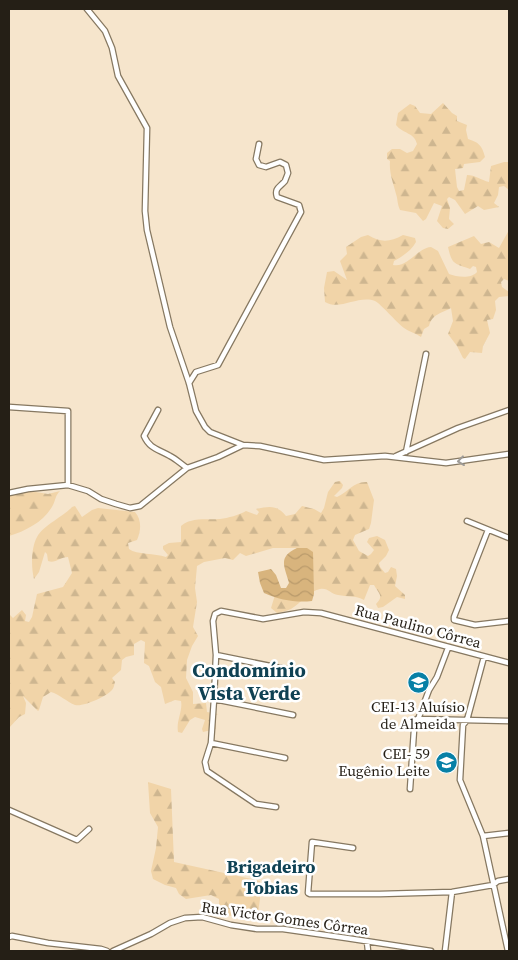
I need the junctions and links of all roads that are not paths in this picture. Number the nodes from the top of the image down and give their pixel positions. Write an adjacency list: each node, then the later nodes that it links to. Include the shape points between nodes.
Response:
1 (88, 9): 4 (street, via 105,31 118,76 147,128 144,211 147,230 170,327)
2 (260, 144): 4 (street, via 256,159 259,165 266,167 280,162 286,165 288,173 278,185 277,197 299,206 301,212 218,365 196,372)
3 (426, 354): 9 (street)
4 (189, 383): 8 (street, via 204,427)
5 (9, 407): 13 (street, via 68,411)
6 (158, 410): 12 (street, via 145,439)
7 (509, 410): 9 (street, via 458,428)
8 (243, 445): 11 (street, via 324,460); 12 (street)
9 (406, 452): 11 (street)
10 (509, 454): 11 (street, one-way to 11, via 446,463)
11 (395, 457)
12 (187, 468): 13 (street, via 149,500 130,508)
13 (68, 485): 14 (street)
14 (9, 493)
15 (467, 521): 16 (street)
16 (488, 530): 17 (street); 18 (street, via 454,620 475,625)
17 (509, 538)
18 (509, 621)
19 (448, 648): 20 (street, Rua Paulino Côrrea, via 321,613 263,618 221,611 212,621); 21 (street, Rua Paulino Côrrea); 26 (street)
20 (216, 655): 23 (street); 24 (street)
21 (484, 657): 22 (street, Rua Paulino Côrrea); 27 (street)
22 (509, 663)
23 (300, 672)
24 (214, 699): 25 (street); 29 (street)
25 (292, 715)
26 (417, 719): 27 (street); 31 (street)
27 (467, 720): 28 (street); 36 (street, via 463,725 460,780)
28 (509, 721)
29 (211, 743): 30 (street); 32 (street, via 205,762 207,770 256,804)
30 (285, 758)
31 (410, 789)
32 (276, 807)
33 (9, 810): 34 (street, via 77,840)
34 (89, 828)
35 (509, 833): 36 (street)
36 (483, 836): 39 (street)
37 (353, 848): 40 (street, via 312,842 310,894)
38 (509, 879): 39 (street)
39 (493, 885): 40 (street); 48 (street)
40 (452, 892): 47 (street)
41 (9, 937): 43 (street)
42 (367, 942): 44 (street, Rua Victor Gomes Côrrea, via 282,929 257,929 202,917 170,923); 45 (street); 46 (street, Rua Victor Gomes Côrrea)
43 (108, 951)
44 (113, 951)
45 (368, 951)
46 (431, 951)
47 (444, 951)
48 (508, 951)

